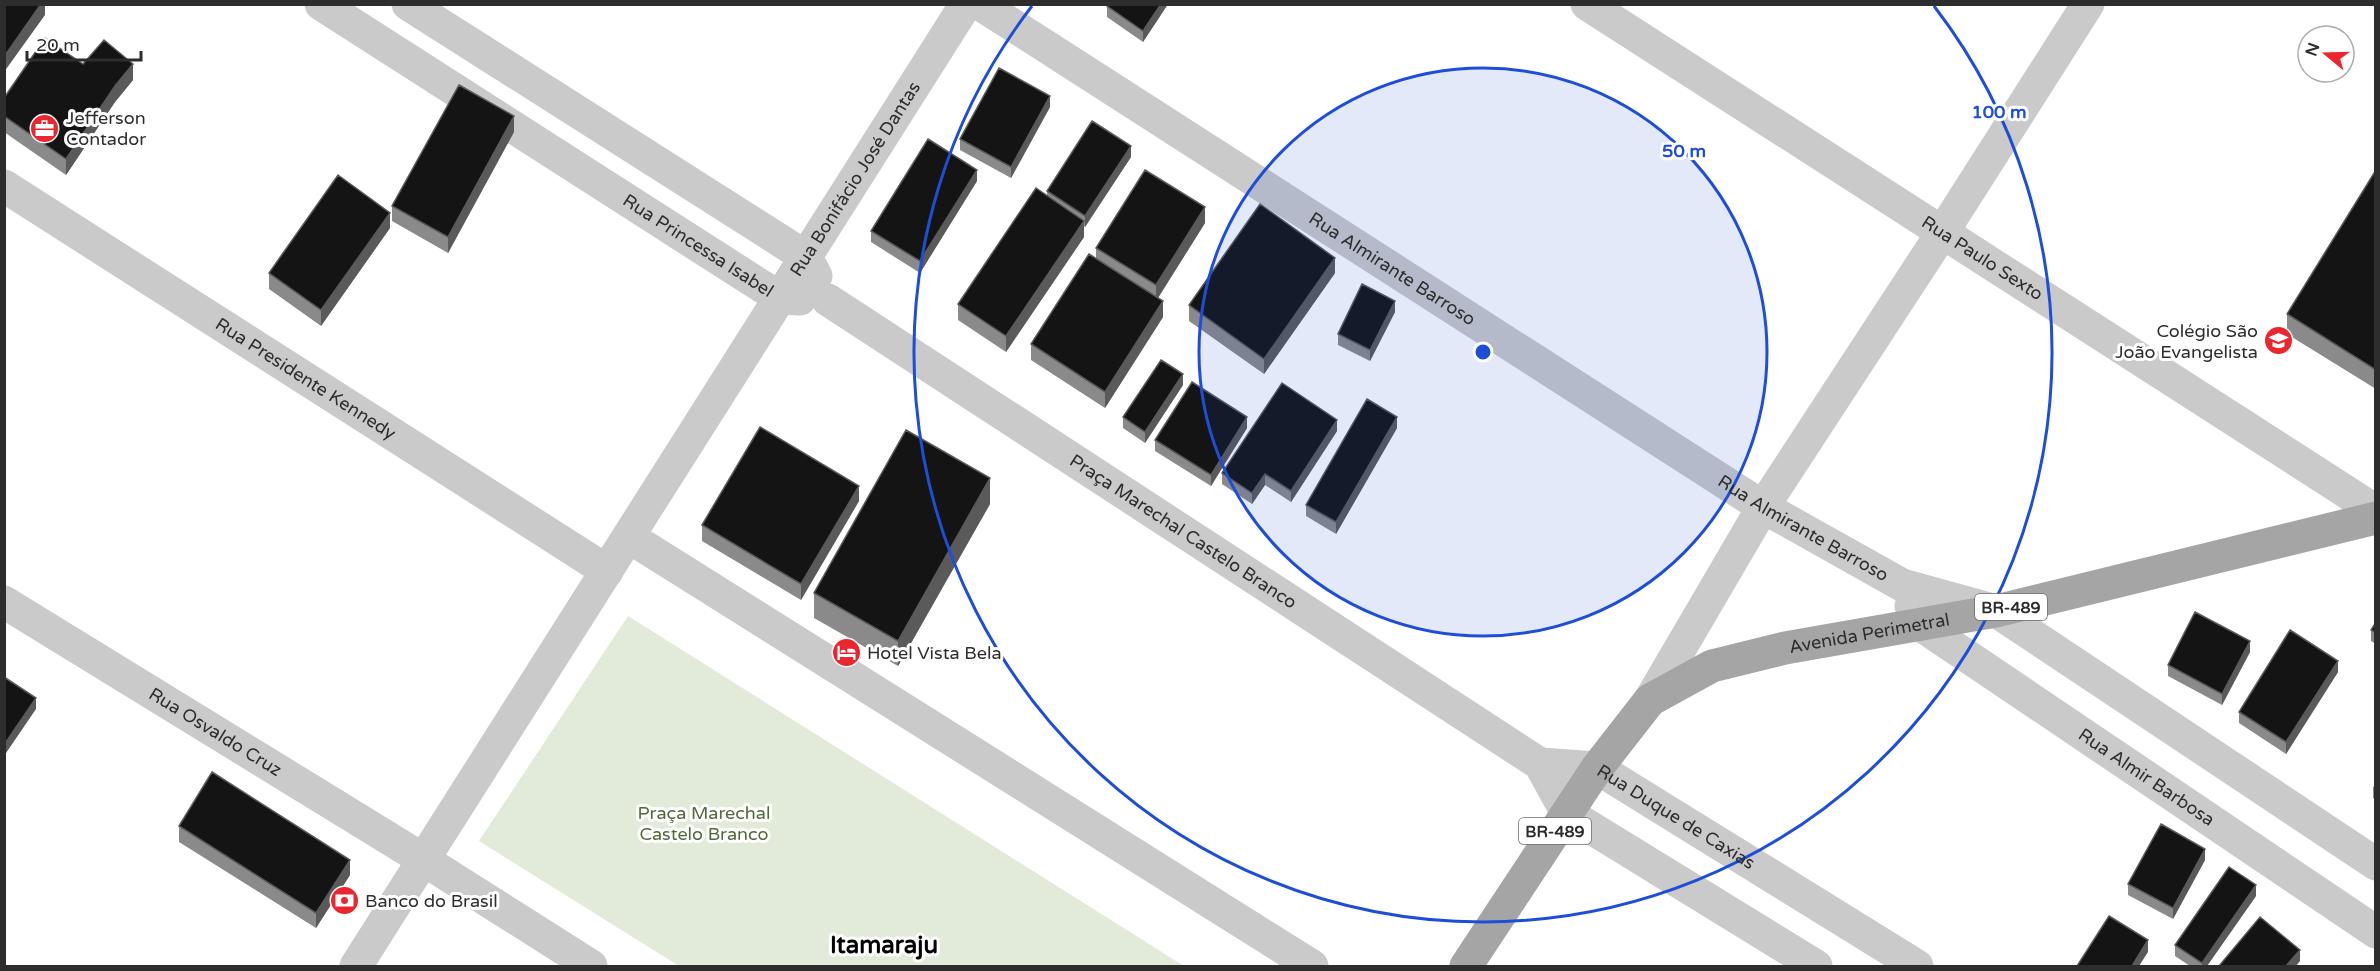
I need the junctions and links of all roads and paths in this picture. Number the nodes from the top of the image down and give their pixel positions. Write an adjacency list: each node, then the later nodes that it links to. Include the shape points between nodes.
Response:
1 (321, 4): 10 (street, Rua Princessa Isabel)
2 (408, 4): 9 (street)
3 (966, 4): 9 (street, Rua Bonifácio José Dantas)
4 (980, 4): 12 (street, Rua Almirante Barroso)
5 (1587, 4): 8 (street, Rua Paulo Sexto)
6 (2088, 4): 8 (street)
7 (4, 186): 16 (street, Rua Presidente Kennedy)
8 (1942, 233): 12 (street); 13 (street, Rua Paulo Sexto)
9 (806, 257): 10 (street, Rua Bonifácio José Dantas); 11 (street)
10 (780, 298): 11 (street, Rua Princessa Isabel); 15 (street, Rua Bonifácio José Dantas)
11 (828, 300): 22 (street, Praça Marechal Castelo Branco)
12 (1763, 507): 17 (street, Rua Almirante Barroso); 21 (street)
13 (2376, 511)
14 (2376, 518): 19 (main road, Avenida Perimetral / BR-489)
15 (629, 537): 16 (street); 30 (street)
16 (607, 571): 25 (street)
17 (1902, 585): 19 (street, Rua Almirante Barroso); 20 (street, Rua Almirante Barroso)
18 (4, 602): 25 (street, Rua Osvaldo Cruz)
19 (1996, 611): 20 (main road, Avenida Perimetral / BR-489); 26 (street)
20 (1918, 623): 21 (main road, Avenida Perimetral / BR-489, via 1712,666); 27 (street, Rua Almir Barbosa)
21 (1650, 700): 23 (main road, BR-489)
22 (1540, 764): 23 (street, Rua Duque de Caxias); 24 (street)
23 (1597, 768): 24 (main road, BR-489); 33 (street, Rua Duque de Caxias)
24 (1567, 813): 31 (main road, BR-489); 32 (street)
25 (424, 860): 28 (street); 29 (street)
26 (2376, 864)
27 (2376, 932)
28 (356, 966)
29 (591, 966)
30 (1312, 966)
31 (1466, 966)
32 (1816, 966)
33 (1917, 966)

